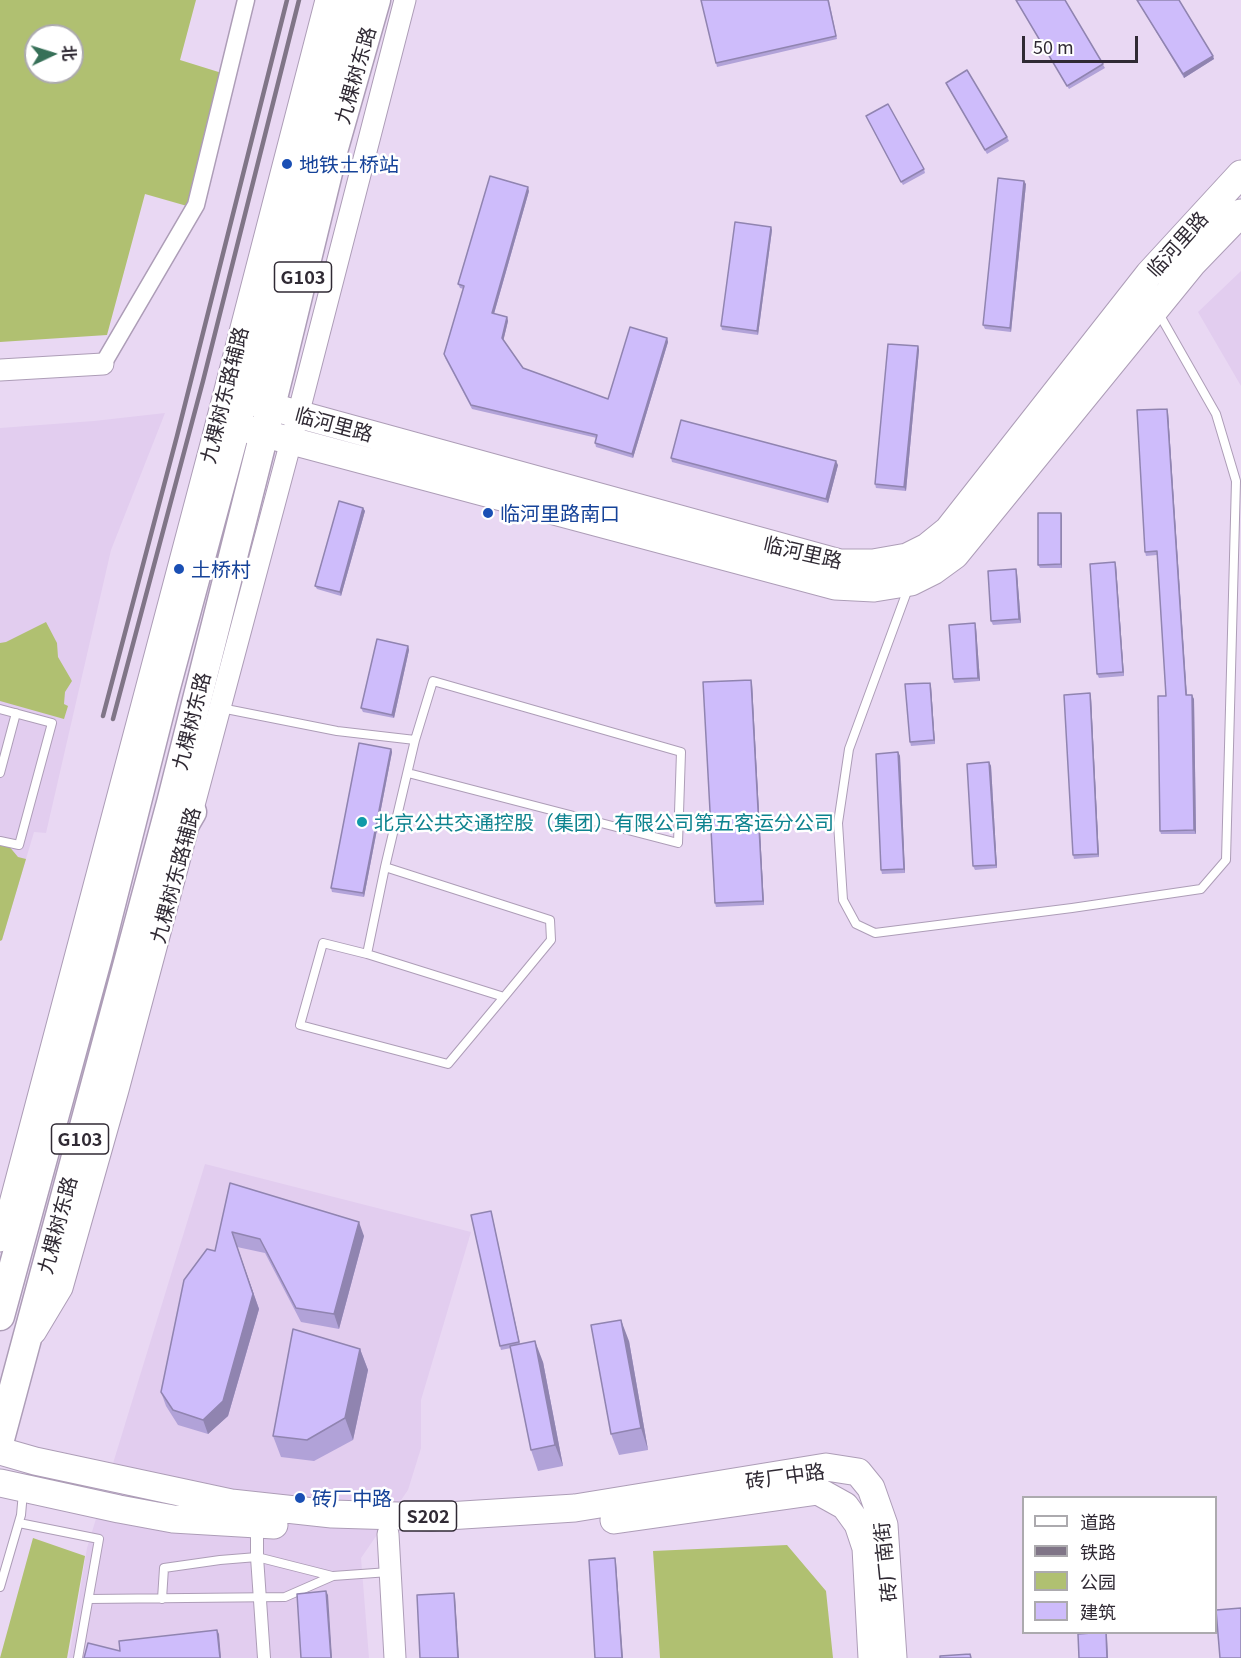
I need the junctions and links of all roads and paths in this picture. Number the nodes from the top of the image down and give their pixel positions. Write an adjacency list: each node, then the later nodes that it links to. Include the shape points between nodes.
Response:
1 (246, 0): 9 (street, via 196,205)
2 (326, 0): 25 (street, 九棵树东路辅路)
3 (348, 0): 11 (highway, 九棵树东路 / G103)
4 (376, 0): 12 (highway, 九棵树东路 / G103, via 334,147)
5 (405, 0): 13 (street, 九棵树东路辅路)
6 (1241, 174): 13 (main road, 临河里路, via 1149,274 948,530 907,557 840,563)
7 (1241, 213): 8 (main road, 临河里路)
8 (1156, 309): 17 (main road, 临河里路, via 955,555); 17 (lane, via 1216,414 1236,481 1226,860 1201,889 875,933 856,924 843,900 838,823 849,749)
9 (104, 364): 10 (street)
10 (0, 370)
11 (243, 399): 12 (main road, 临河里路); 14 (highway, 九棵树东路 / G103)
12 (270, 407): 13 (main road, 临河里路); 15 (highway, 九棵树东路 / G103)
13 (298, 415): 16 (street, 九棵树东路辅路)
14 (235, 426): 15 (main road, 临河里路); 18 (highway, 九棵树东路 / G103)
15 (263, 434): 16 (main road, 临河里路); 18 (highway, 九棵树东路 / G103)
16 (290, 441): 17 (main road, 临河里路, via 835,585 874,588); 18 (street, 九棵树东路辅路)
17 (911, 582)
18 (188, 699): 21 (lane, via 337,731); 24 (highway, 九棵树东路 / G103); 26 (street, 九棵树东路辅路); 28 (highway, 九棵树东路 / G103)
19 (0, 709): 20 (lane)
20 (16, 713): 22 (lane); 27 (lane, via 51,723 19,845)
21 (416, 740): 23 (lane); 23 (lane, via 433,681 681,752 678,843)
22 (0, 773)
23 (408, 773): 29 (lane)
24 (143, 776): 25 (highway); 33 (highway, 九棵树东路 / G103)
25 (114, 807): 32 (street, 九棵树东路辅路)
26 (192, 812): 28 (highway); 34 (street, 九棵树东路辅路, via 62,1288)
27 (0, 841)
28 (153, 867): 34 (highway, 九棵树东路 / G103)
29 (385, 867): 30 (lane); 31 (lane, via 550,920 551,940)
30 (367, 954): 31 (lane); 31 (lane, via 323,943 300,1025 448,1064)
31 (504, 997)
32 (0, 1241)
33 (0, 1316)
34 (21, 1358): 35 (highway, 九棵树东路 / G103)
35 (0, 1439)
36 (0, 1451): 37 (main road, 砖厂中路 / S202, via 231,1503 332,1514 451,1516 575,1508 826,1467)
37 (858, 1472): 54 (main road, 砖厂南街 / S202, via 871,1488 885,1525)
38 (12, 1485): 40 (lane); 41 (main road, 砖厂中路 / S202, via 172,1519)
39 (845, 1506): 42 (main road, 砖厂中路 / S202, via 818,1491 555,1527); 53 (main road, 砖厂南街 / S202, via 858,1524 866,1548)
40 (19, 1523): 46 (lane); 48 (lane, via 99,1539)
41 (257, 1524): 42 (main road, 砖厂中路 / S202); 43 (street)
42 (388, 1534): 44 (street)
43 (257, 1557): 45 (lane); 47 (street); 49 (lane, via 164,1568)
44 (389, 1572): 45 (lane); 52 (street)
45 (332, 1576): 47 (lane, via 285,1597)
46 (0, 1587)
47 (260, 1598): 49 (lane); 51 (street)
48 (89, 1599): 49 (lane); 50 (lane)
49 (162, 1599)
50 (78, 1658)
51 (264, 1658)
52 (395, 1658)
53 (872, 1658)
54 (892, 1658)

